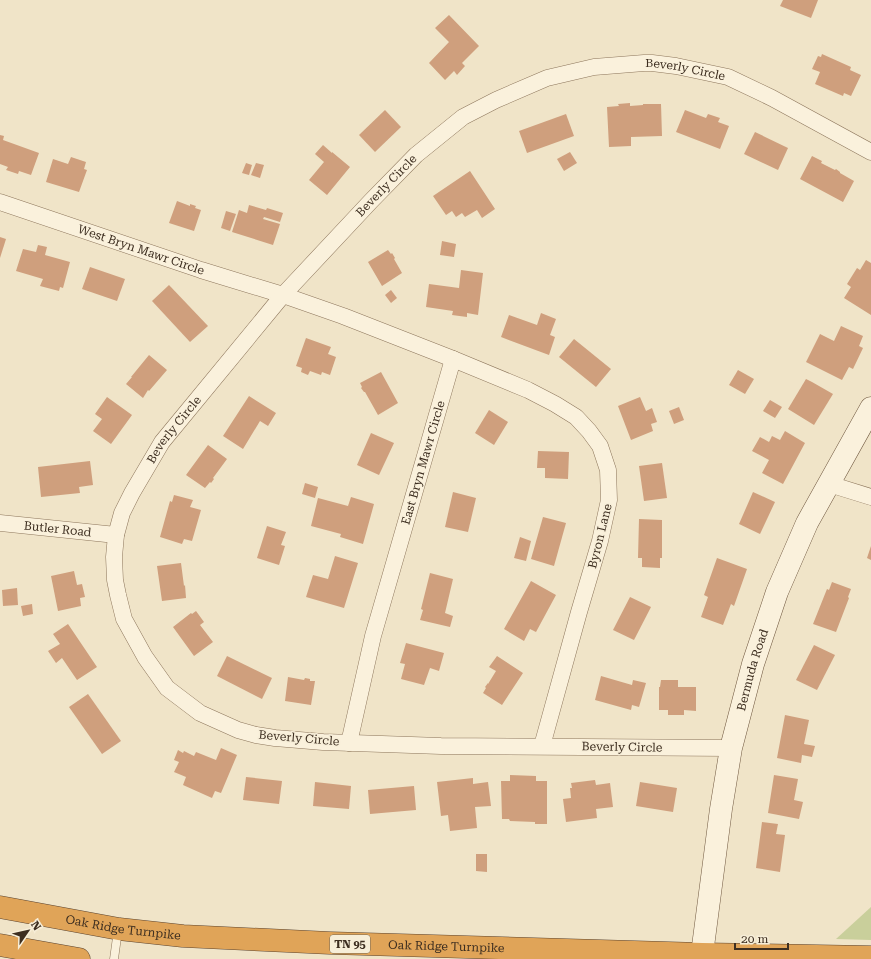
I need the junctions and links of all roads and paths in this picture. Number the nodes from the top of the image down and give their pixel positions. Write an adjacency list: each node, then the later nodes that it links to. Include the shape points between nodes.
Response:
1 (871, 152): 3 (street, Beverly Circle, via 728,77 652,63 594,67 547,78 496,100 463,118 416,155)
2 (0, 202): 3 (street, West Bryn Mawr Circle)
3 (283, 295): 4 (street); 9 (street, Beverly Circle, via 162,442 122,513)
4 (453, 359): 10 (street, East Bryn Mawr Circle, via 374,630); 11 (street, Byron Lane, via 528,390 576,417 600,446 608,470 610,500 600,542)
5 (871, 408): 6 (street, Bermuda Road)
6 (829, 484): 7 (street); 12 (street, Bermuda Road, via 807,523 777,592 753,664)
7 (871, 497)
8 (0, 523): 9 (street, Butler Road)
9 (116, 535): 10 (street, Beverly Circle, via 115,580 124,619 167,688 200,712 238,730 275,738)
10 (349, 743): 11 (street, Beverly Circle)
11 (542, 746): 12 (street, Beverly Circle)
12 (731, 748): 16 (street, Bermuda Road)
13 (0, 907): 14 (highway, Oak Ridge Turnpike / TN 95)
14 (119, 929): 16 (highway, Oak Ridge Turnpike / TN 95, via 183,936 330,943); 19 (lane)
15 (0, 945): 18 (highway)
16 (702, 956): 17 (highway, Oak Ridge Turnpike / TN 95)
17 (871, 957)
18 (79, 959)
19 (114, 959)

